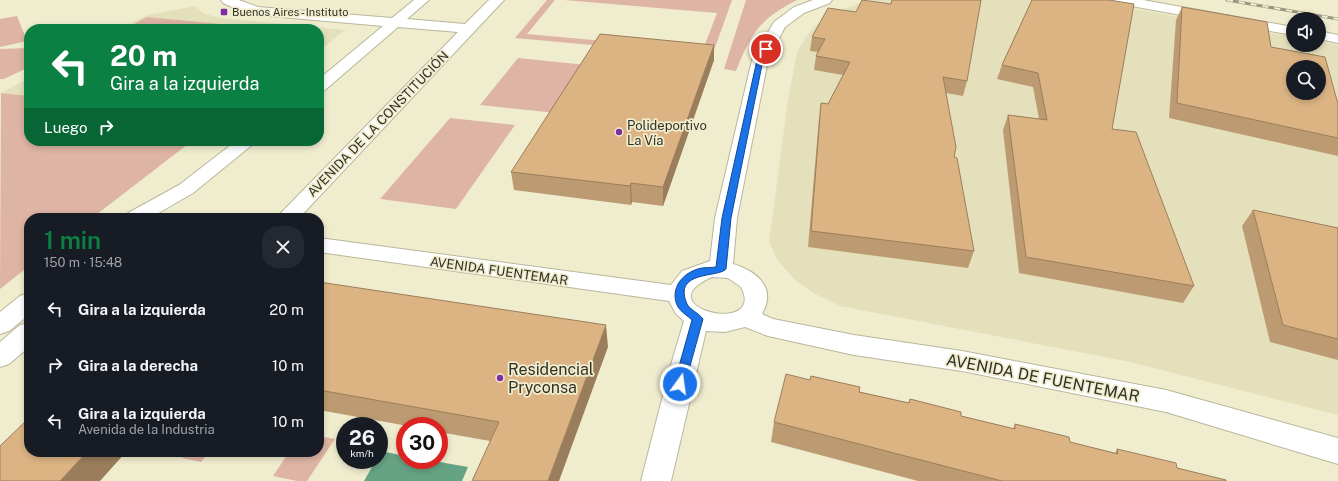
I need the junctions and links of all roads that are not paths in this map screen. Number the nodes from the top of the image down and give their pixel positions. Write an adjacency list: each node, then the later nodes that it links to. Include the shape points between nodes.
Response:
1 (228, 0): 7 (street, via 258,11)
2 (422, 0): 8 (street)
3 (497, 0): 9 (street, AVENIDA DE LA CONSTITUCIÓN)
4 (825, 0): 20 (street, via 799,10 779,25 760,60 726,218)
5 (1120, 0): 10 (street)
6 (321, 3): 7 (street)
7 (305, 15): 8 (street)
8 (394, 23): 9 (street); 13 (street)
9 (469, 29): 18 (street, AVENIDA DE LA CONSTITUCIÓN)
10 (1286, 30)
11 (1326, 36): 12 (street)
12 (1338, 39)
13 (324, 84)
14 (242, 146): 16 (street, via 186,189)
15 (250, 146): 17 (street)
16 (145, 213)
17 (170, 213)
18 (292, 213)
19 (324, 246): 21 (street, AVENIDA FUENTEMAR)
20 (721, 269): 21 (street, via 697,272 685,281); 23 (street, via 744,277 756,292 757,301 753,310)
21 (679, 294): 24 (street, via 683,307)
22 (24, 306): 25 (street)
23 (745, 317): 24 (street, via 722,324); 28 (street, AVENIDA DE FUENTEMAR, via 768,327 854,345 962,362 1166,401)
24 (697, 319): 29 (street)
25 (0, 325)
26 (24, 336): 27 (street)
27 (0, 357)
28 (1338, 451)
29 (656, 481)

